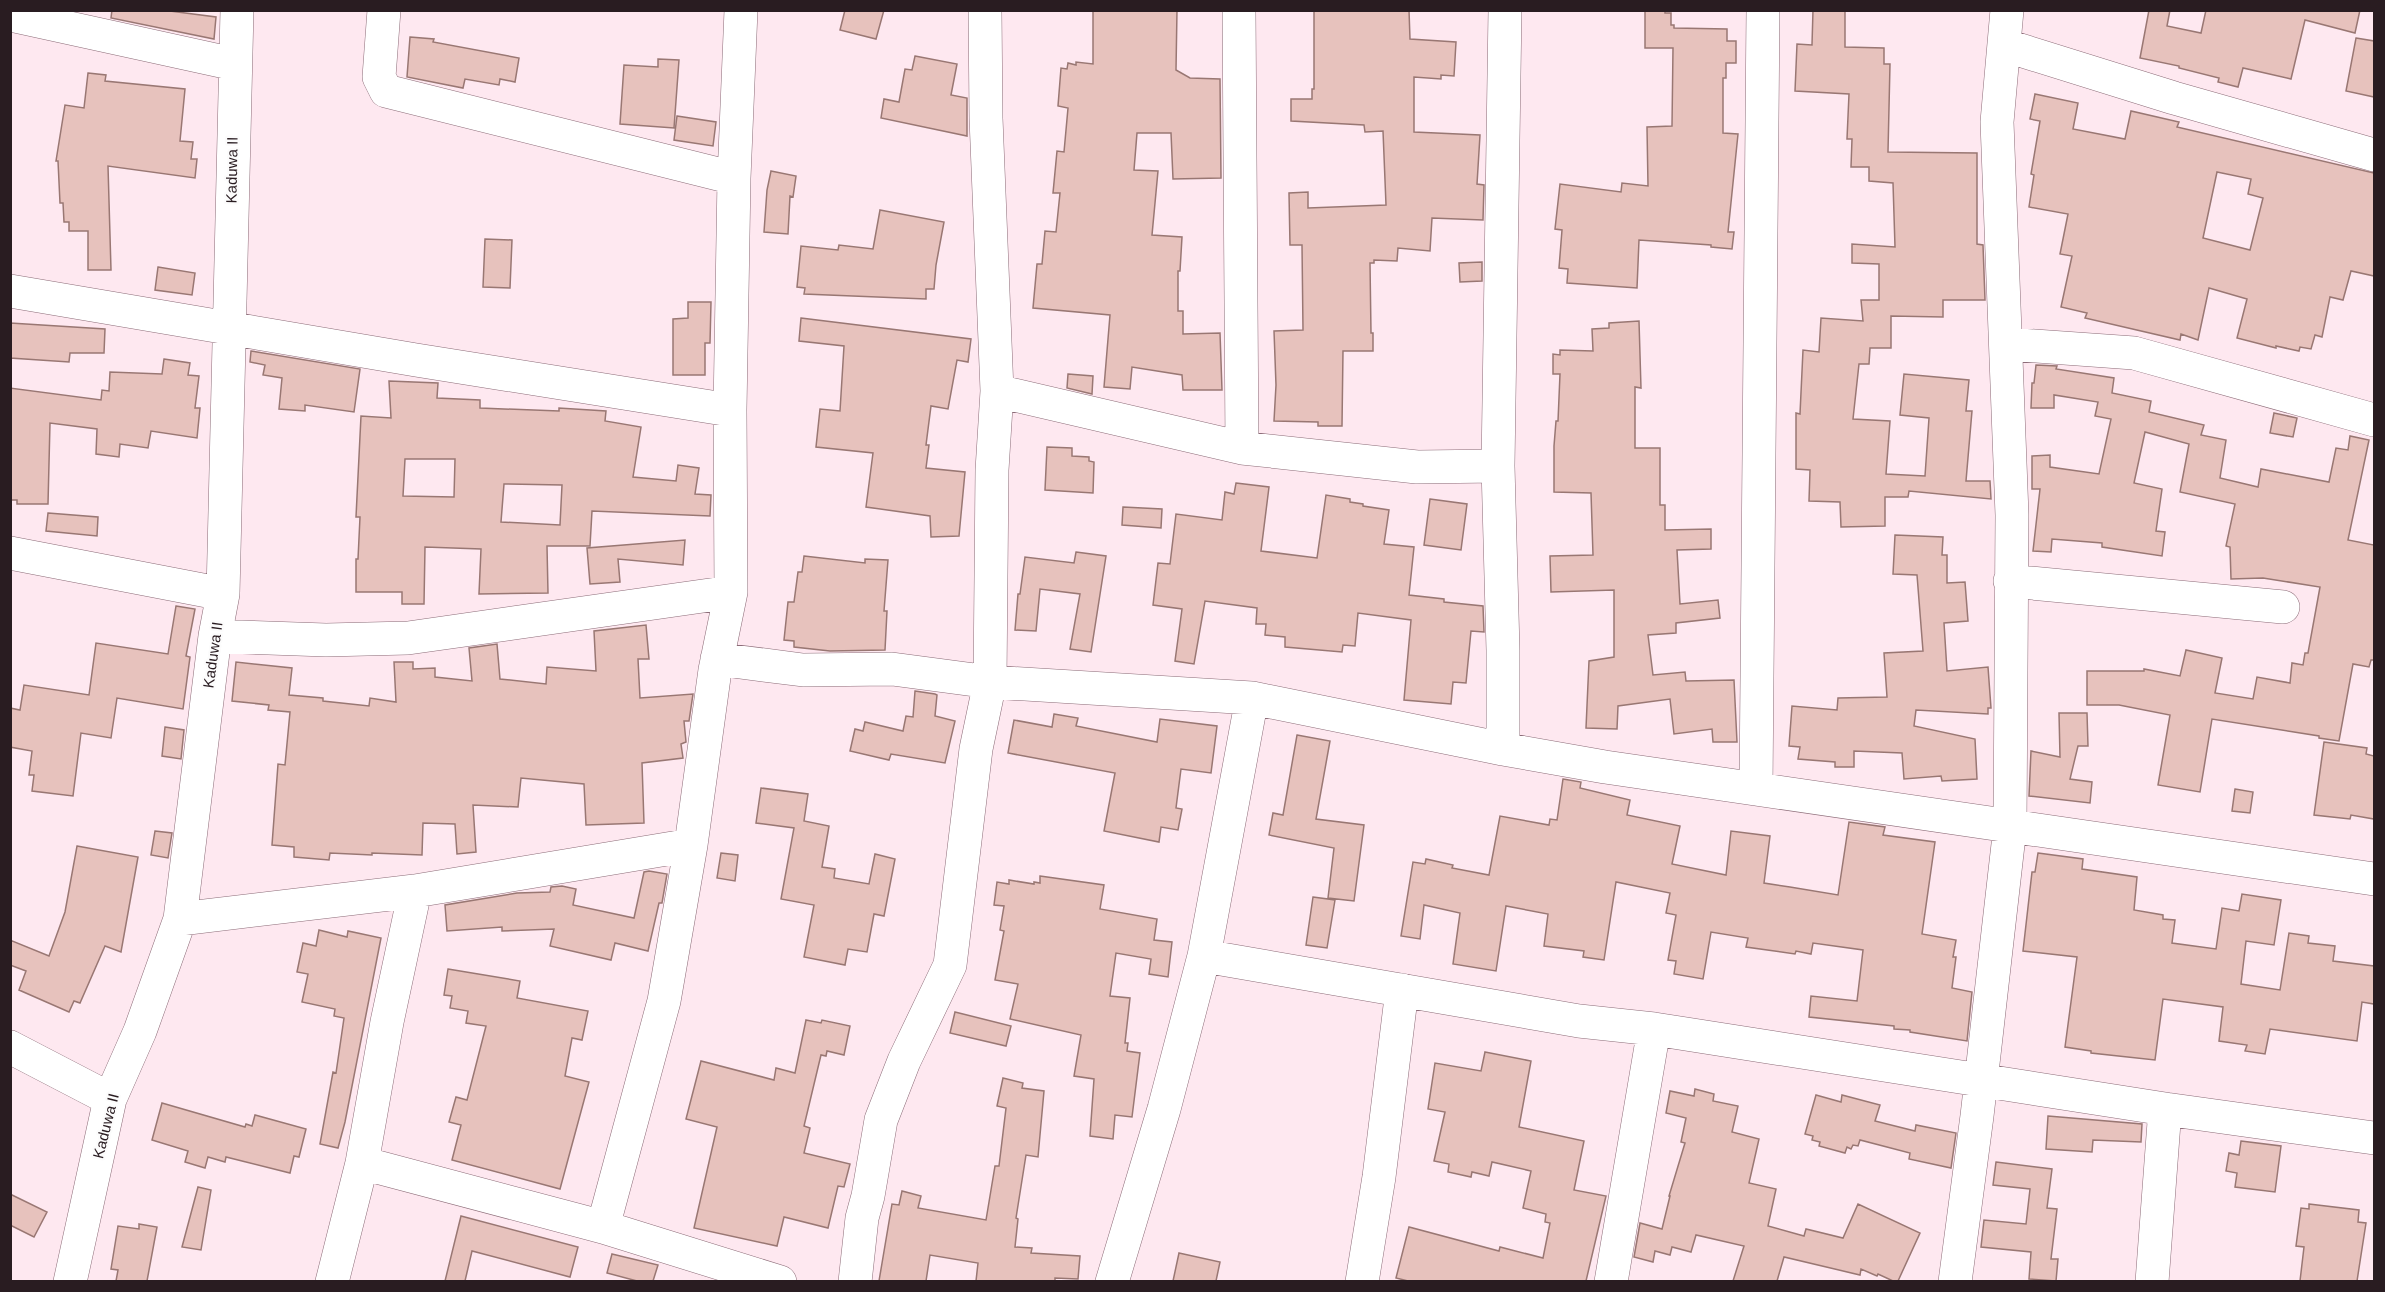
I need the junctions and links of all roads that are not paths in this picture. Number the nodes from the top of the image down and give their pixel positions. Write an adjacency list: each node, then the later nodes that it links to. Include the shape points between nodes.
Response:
1 (237, 10): 11 (street, Kaduwa II)
2 (384, 10): 13 (street, via 379,77 386,91)
3 (741, 10): 13 (street)
4 (985, 10): 17 (street)
5 (1239, 10): 20 (street)
6 (1505, 10): 21 (street)
7 (1763, 10): 32 (street)
8 (2007, 10): 10 (street)
9 (10, 15): 11 (street)
10 (2004, 45): 12 (street); 16 (street, via 1997,122)
11 (234, 64): 15 (street, Kaduwa II)
12 (2374, 155)
13 (734, 178): 18 (street)
14 (10, 291): 15 (street)
15 (228, 328): 18 (street); 25 (street, Kaduwa II)
16 (2006, 344): 19 (street, via 2134,353); 23 (street, via 2012,515)
17 (997, 391): 20 (street); 29 (street, via 992,471)
18 (730, 410): 24 (street)
19 (2374, 420)
20 (1242, 448): 21 (street, via 1417,467)
21 (1498, 466): 31 (street)
22 (10, 553): 25 (street)
23 (2010, 581): 26 (street); 33 (street)
24 (731, 592): 27 (street, via 408,638); 28 (street)
25 (223, 594): 27 (street, Kaduwa II)
26 (2283, 607)
27 (215, 636): 37 (street, Kaduwa II)
28 (717, 659): 29 (street, via 803,670 892,669); 34 (street)
29 (990, 682): 30 (street); 51 (street, via 976,749 950,965 881,1120 862,1218)
30 (1252, 698): 31 (street); 38 (street)
31 (1503, 749): 32 (street)
32 (1756, 789): 33 (street)
33 (2010, 827): 35 (street); 42 (street)
34 (692, 845): 36 (street); 47 (street, via 664,1001)
35 (2374, 879)
36 (415, 891): 37 (street); 46 (street)
37 (180, 919): 43 (street, Kaduwa II, via 140,1031)
38 (1204, 956): 39 (street); 52 (street, via 1164,1109)
39 (1402, 990): 40 (street, via 1579,1021); 53 (street)
40 (1654, 1029): 42 (street); 54 (street)
41 (10, 1047): 43 (street)
42 (1981, 1079): 44 (street); 55 (street)
43 (110, 1099): 48 (street, Kaduwa II)
44 (2165, 1109): 45 (street); 56 (street)
45 (2374, 1138)
46 (362, 1163): 47 (street); 49 (street)
47 (603, 1227): 50 (street)
48 (70, 1281)
49 (332, 1281)
50 (780, 1281)
51 (855, 1281)
52 (1112, 1281)
53 (1362, 1281)
54 (1611, 1281)
55 (1955, 1281)
56 (2152, 1281)

